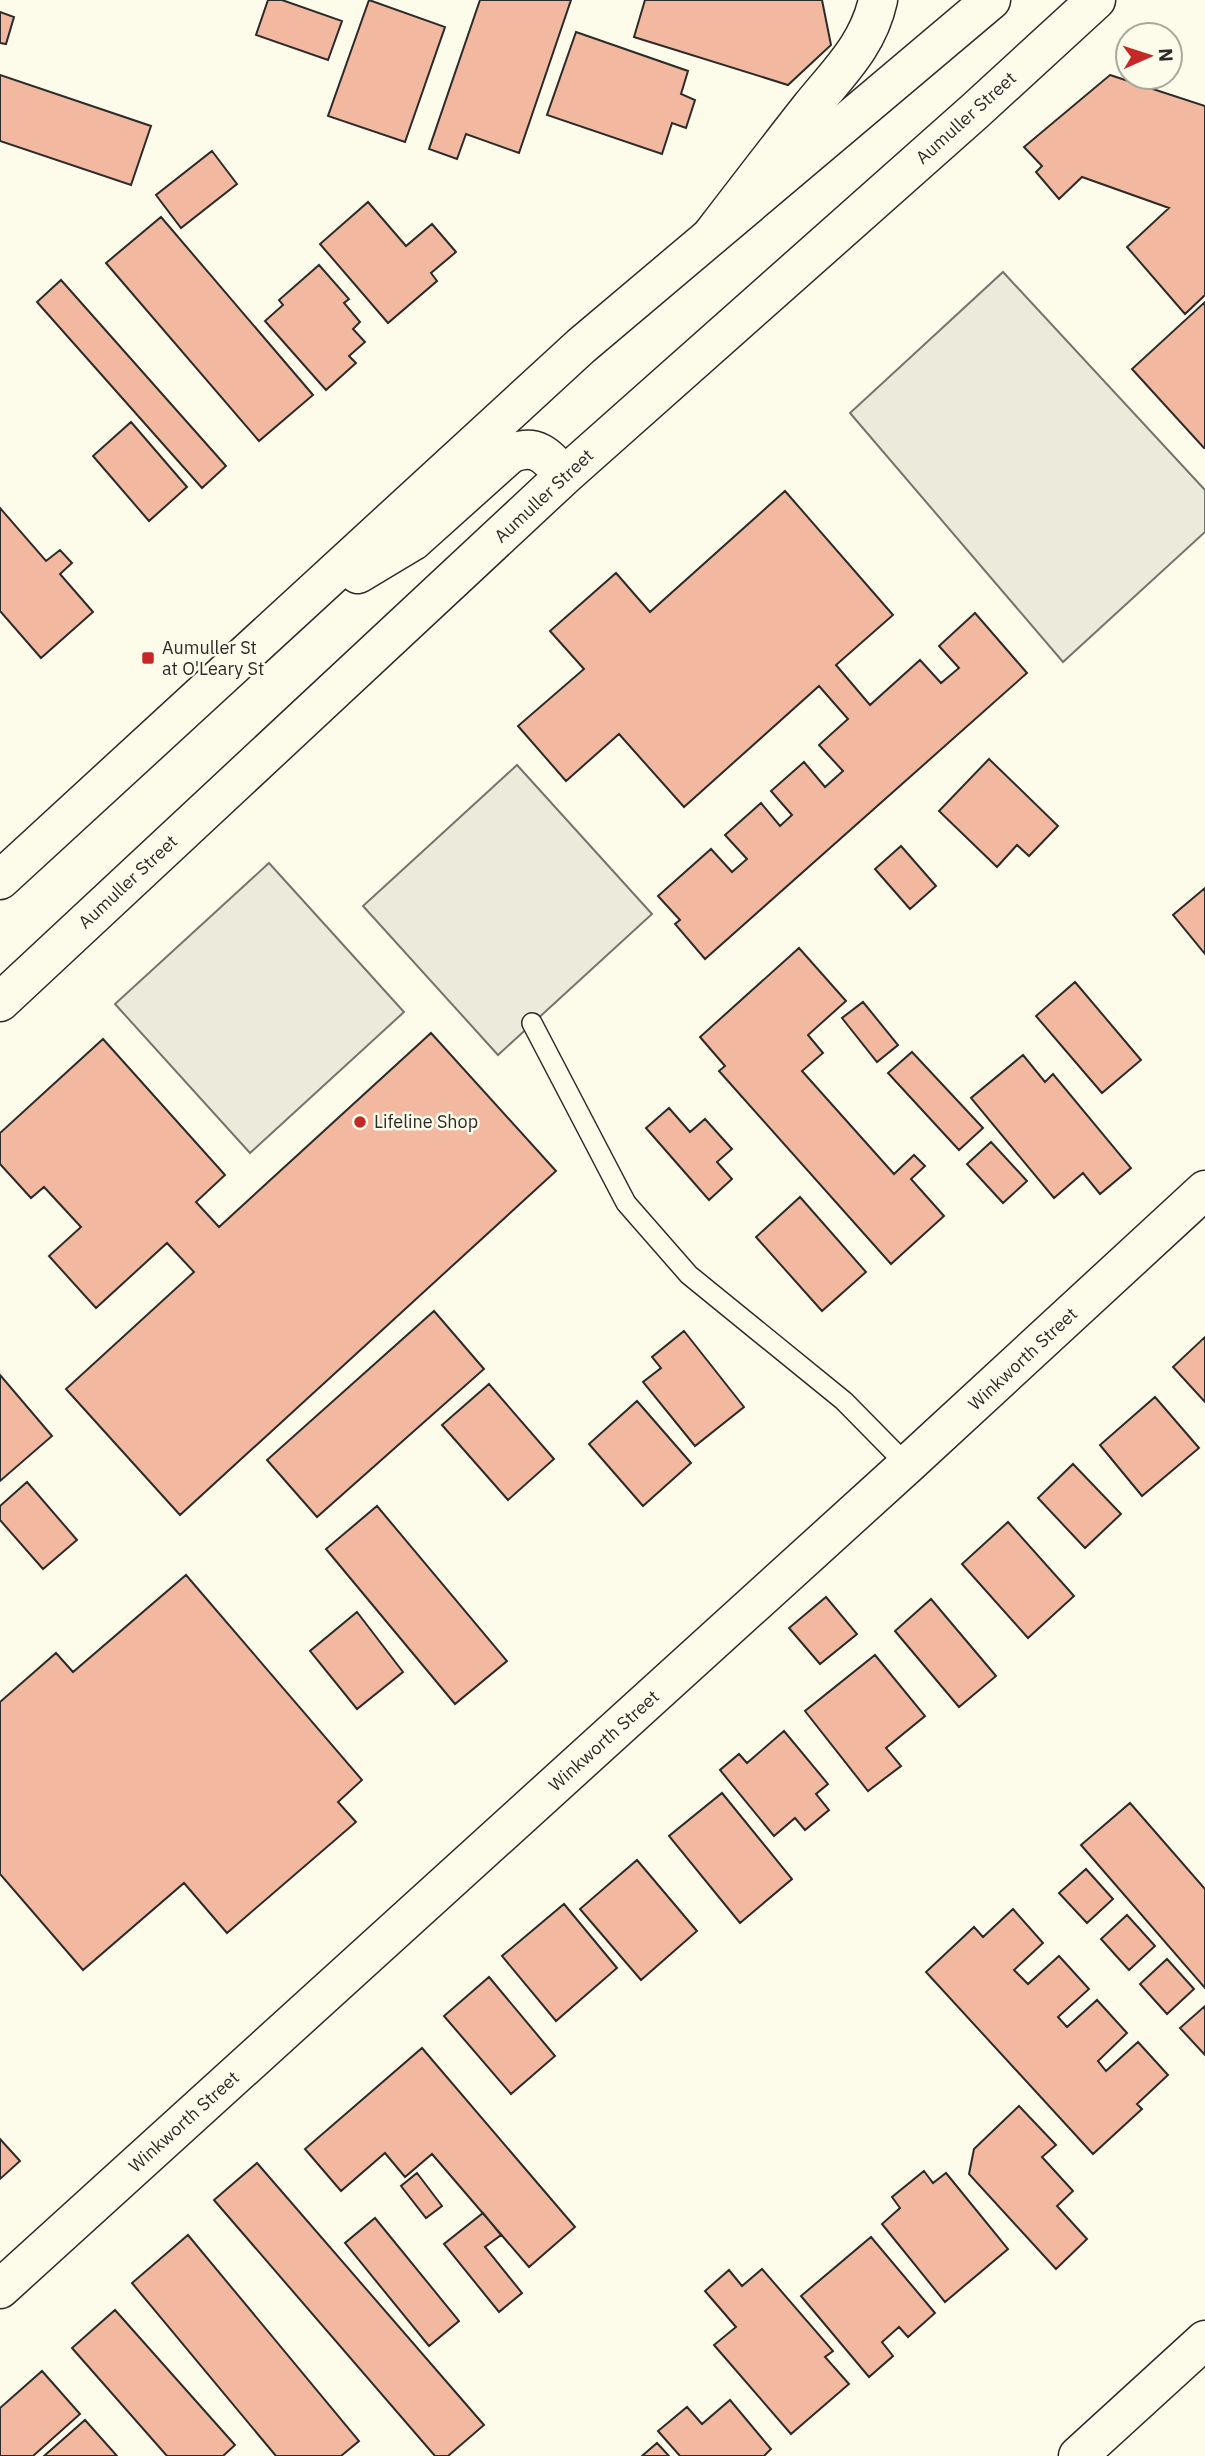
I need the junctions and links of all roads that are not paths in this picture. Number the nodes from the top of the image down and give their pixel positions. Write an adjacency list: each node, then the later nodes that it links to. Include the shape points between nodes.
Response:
1 (878, 0): 4 (main road, via 852,58)
2 (991, 0): 4 (main road)
3 (1096, 0): 5 (main road, Aumuller Street)
4 (711, 236): 6 (main road, via 581,346)
5 (564, 476): 6 (main road, via 534,449 510,454 413,541); 8 (main road, Aumuller Street)
6 (290, 615): 7 (main road)
7 (0, 880)
8 (0, 1002)
9 (532, 1023): 11 (lane, via 626,1203 689,1275 844,1401)
10 (1205, 1191): 11 (main road, Winkworth Street)
11 (907, 1465): 12 (main road, Winkworth Street)
12 (0, 2289)
13 (1205, 2340): 14 (main road)
14 (1078, 2456)

